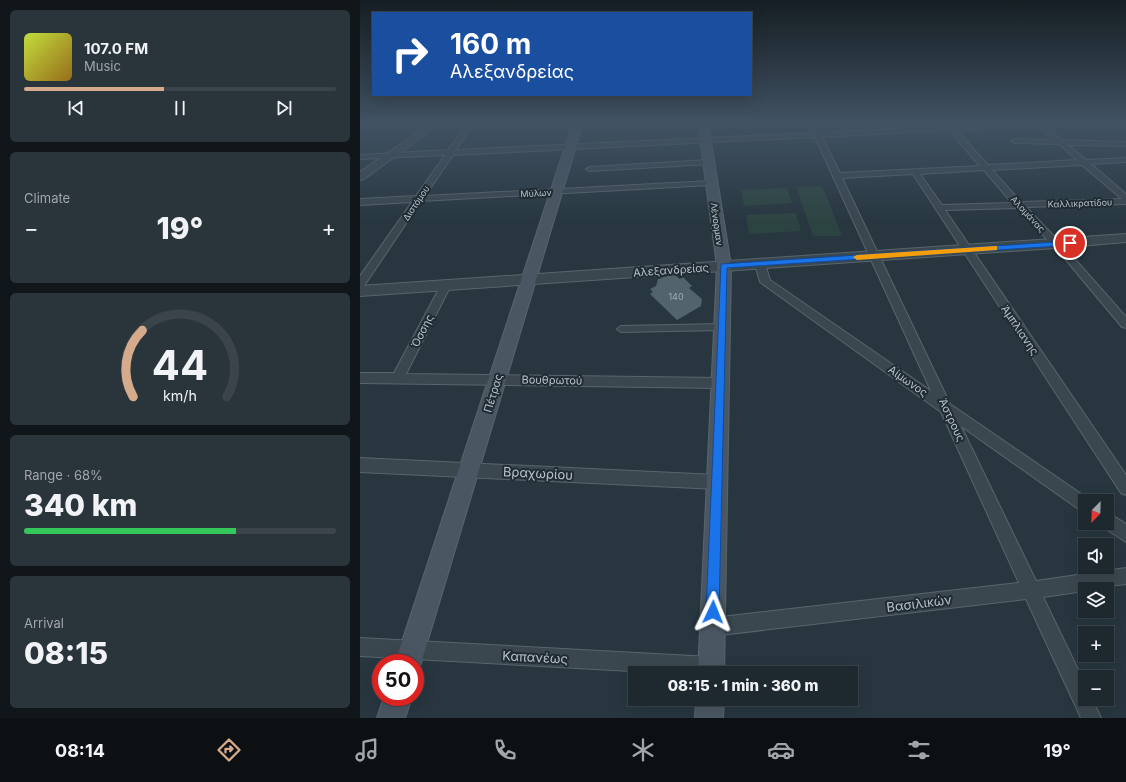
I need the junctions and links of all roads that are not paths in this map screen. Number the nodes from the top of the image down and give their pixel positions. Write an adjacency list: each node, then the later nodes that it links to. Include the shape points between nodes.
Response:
1 (390, 156): 17 (street)
2 (360, 157): 3 (street)
3 (375, 157)
4 (448, 157): 20 (street, Διστόμου)
5 (567, 157): 19 (main road, Πέτρας)
6 (707, 157): 11 (main road, Λένορμαν)
7 (828, 157): 16 (street, Άστρους)
8 (977, 157): 13 (street, Αλαμάνας)
9 (1077, 157): 12 (street)
10 (1126, 160): 12 (street)
11 (708, 162): 14 (street); 18 (main road, Λένορμαν)
12 (1084, 162): 13 (street); 21 (street)
13 (987, 168): 15 (street); 23 (street, Αλαμάνας)
14 (590, 169)
15 (915, 172): 16 (street); 24 (street, Άμπλιανης)
16 (837, 176): 28 (street, Άστρους)
17 (360, 177)
18 (711, 183): 19 (street, Μύλων); 30 (main road, Λένορμαν)
19 (556, 192): 20 (street, Μύλων); 31 (main road, Πέτρας)
20 (418, 199): 22 (street, Μύλων); 32 (street, Διστόμου)
21 (1126, 200): 23 (street, Καλλικρατίδου)
22 (360, 202)
23 (1019, 205): 24 (street, Καλλικρατίδου); 26 (street, Αλαμάνας)
24 (938, 208): 27 (street, Άμπλιανης)
25 (1126, 238): 26 (street, Αλεξανδρείας)
26 (1056, 244): 27 (street, Αλεξανδρείας); 35 (street, Αλαμάνας)
27 (966, 250): 28 (street, Αλεξανδρείας); 46 (street, Άμπλιανης)
28 (875, 256): 29 (street, Αλεξανδρείας); 42 (street, Άστρους)
29 (760, 264): 30 (street, Αλεξανδρείας); 42 (street, Αίμωνος, via 765,282)
30 (724, 266): 31 (street, Αλεξανδρείας); 36 (main road, Λένορμαν)
31 (528, 279): 33 (street, Αλεξανδρείας); 40 (main road, Πέτρας)
32 (360, 284)
33 (446, 285): 34 (street, Αλεξανδρείας); 39 (street, Όσσης)
34 (360, 291)
35 (1126, 324)
36 (722, 327): 37 (street); 41 (main road, Λένορμαν)
37 (622, 329)
38 (360, 378): 39 (street, Βουθρωτού)
39 (398, 378): 40 (street, Βουθρωτού)
40 (497, 379): 41 (street, Βουθρωτού); 44 (main road, Πέτρας)
41 (720, 383): 45 (main road, Λένορμαν)
42 (945, 406): 47 (street, Αίμωνος); 51 (street, Άστρους)
43 (360, 465): 44 (street, Βραχωρίου)
44 (469, 470): 45 (street, Βραχωρίου); 55 (main road, Πέτρας)
45 (717, 482): 52 (main road, Λένορμαν)
46 (1126, 488)
47 (1078, 500)
48 (1114, 525): 49 (street)
49 (1126, 534)
50 (1126, 576): 51 (street, Βασιλικών)
51 (1032, 590): 52 (street, Βασιλικών); 63 (street, Άστρους)
52 (712, 627): 58 (main road, Λένορμαν)
53 (360, 647): 54 (street, Καπανέως)
54 (395, 654)
55 (411, 654)
56 (424, 658): 57 (street, Καπανέως)
57 (628, 666)
58 (711, 666)
59 (395, 706): 61 (main road)
60 (710, 706): 62 (main road)
61 (391, 718)
62 (709, 718)
63 (1091, 718)

